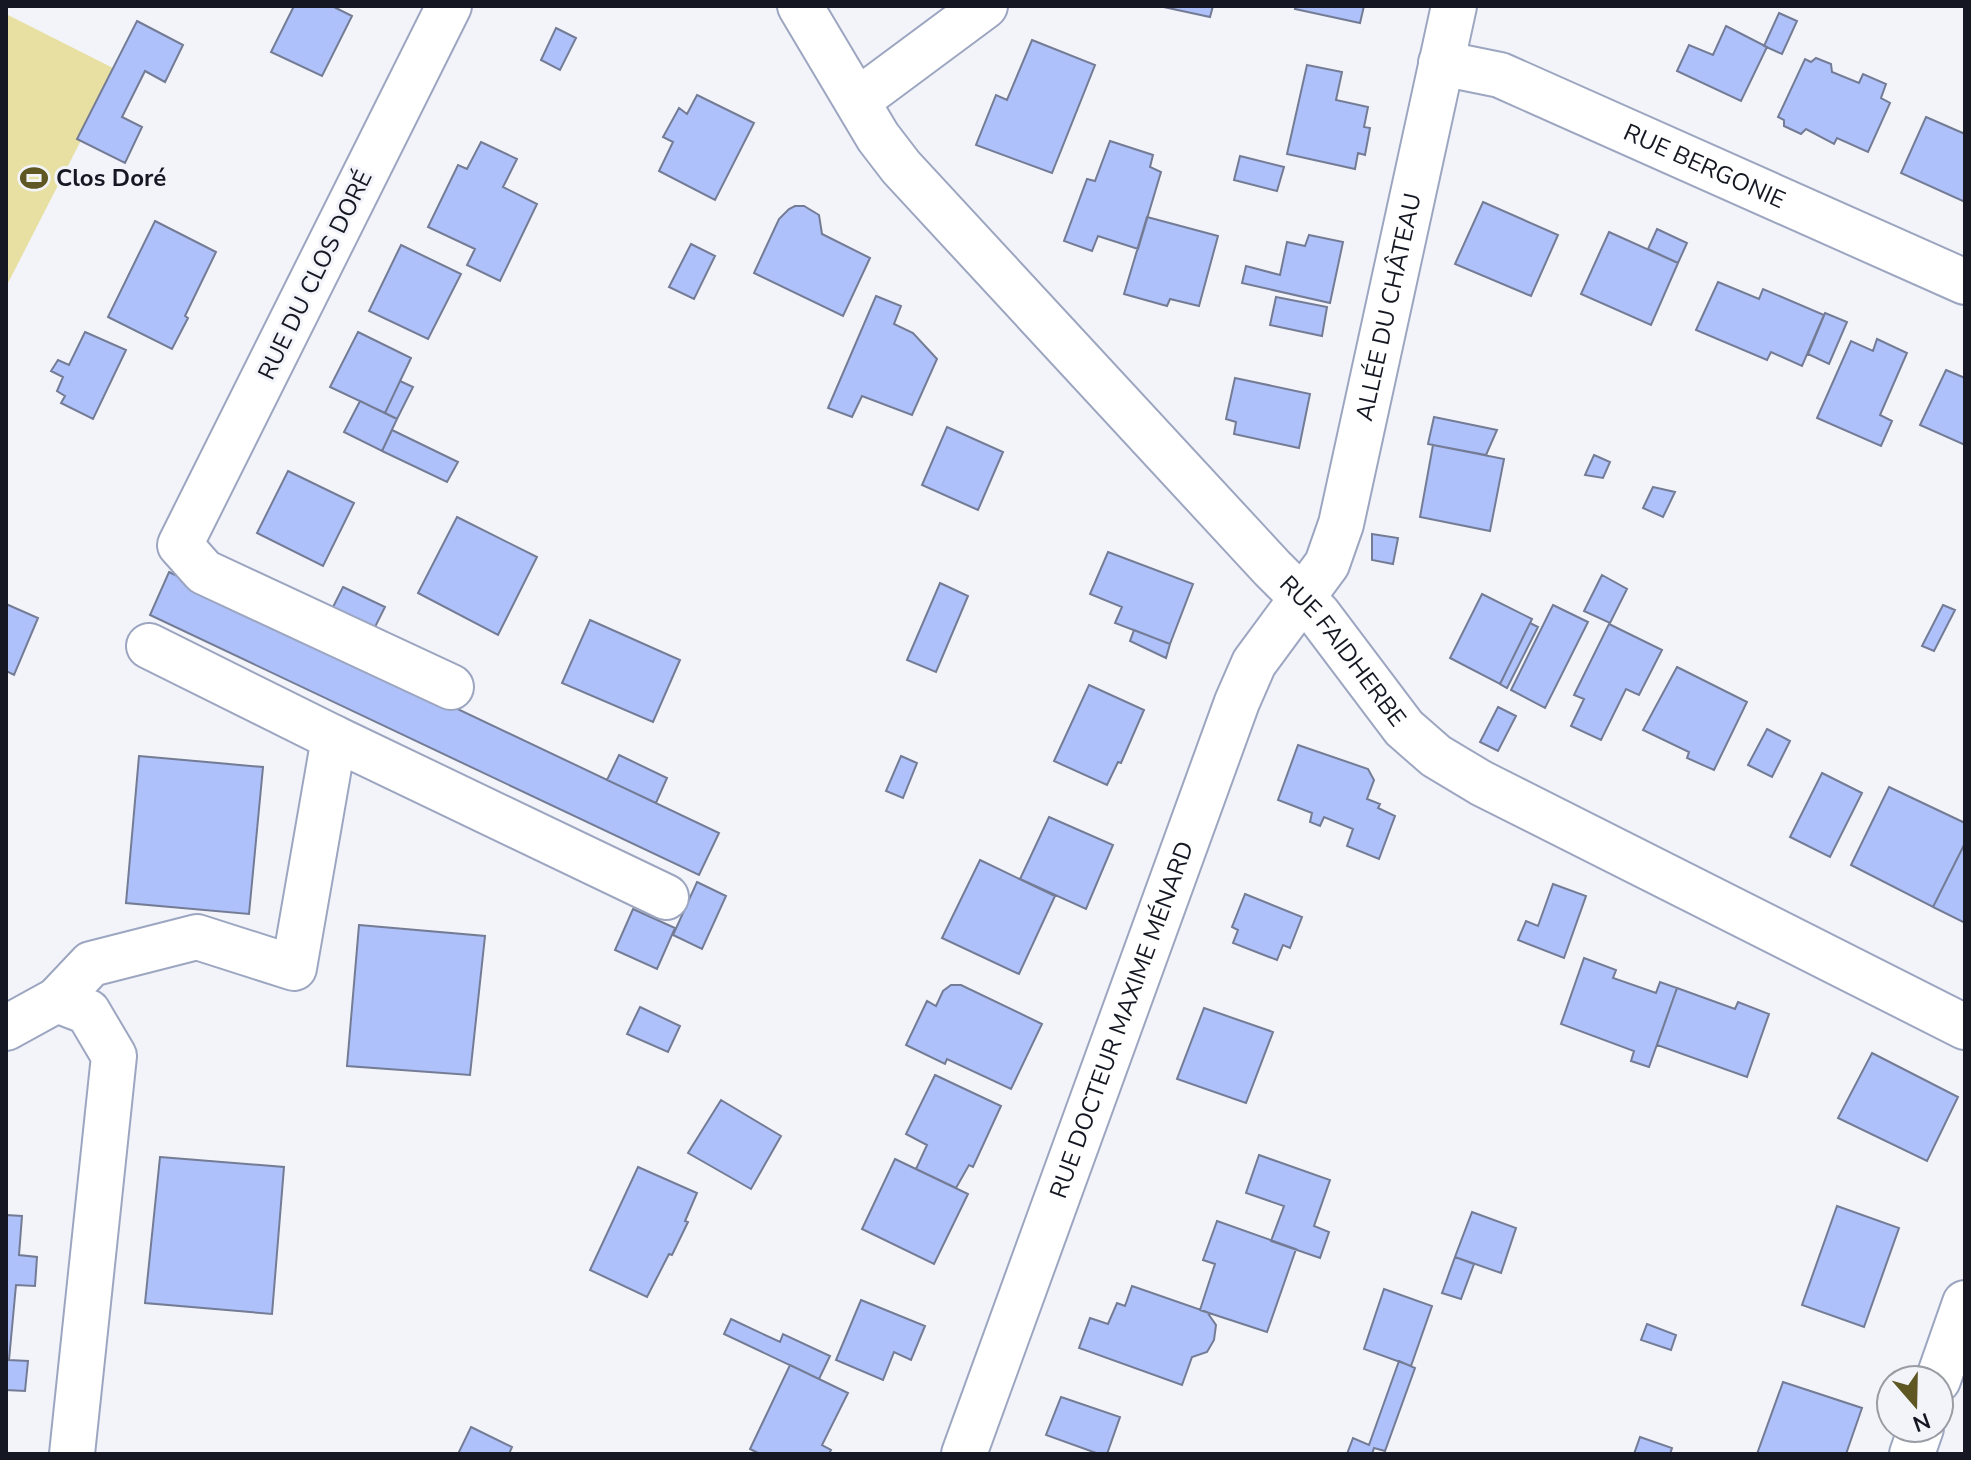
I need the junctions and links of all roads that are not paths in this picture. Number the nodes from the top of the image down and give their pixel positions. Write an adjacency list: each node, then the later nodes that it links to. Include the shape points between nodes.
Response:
1 (449, 6): 10 (street, RUE DU CLOS DORÉ, via 180,545 204,572)
2 (800, 6): 6 (street, RUE FAIDHERBE)
3 (985, 6): 6 (street)
4 (1454, 6): 5 (street, ALLÉE DU CHÂTEAU)
5 (1441, 63): 7 (street, RUE BERGONIE, via 1500,75); 8 (street, ALLÉE DU CHÂTEAU, via 1341,524 1327,564)
6 (857, 101): 8 (street, RUE FAIDHERBE, via 909,176)
7 (1965, 282)
8 (1303, 599): 14 (street, RUE FAIDHERBE, via 1404,728 1436,756); 19 (street, RUE DOCTEUR MAXIME MÉNARD, via 1254,663 1237,702)
9 (149, 646): 11 (street)
10 (451, 687)
11 (334, 738): 12 (street); 13 (street, via 294,968 197,937 91,964)
12 (666, 897)
13 (57, 1000): 15 (street); 18 (street, via 88,1012 114,1056)
14 (1965, 1027)
15 (6, 1028)
16 (1965, 1303): 17 (street)
17 (1944, 1364)
18 (72, 1454)
19 (964, 1454)

